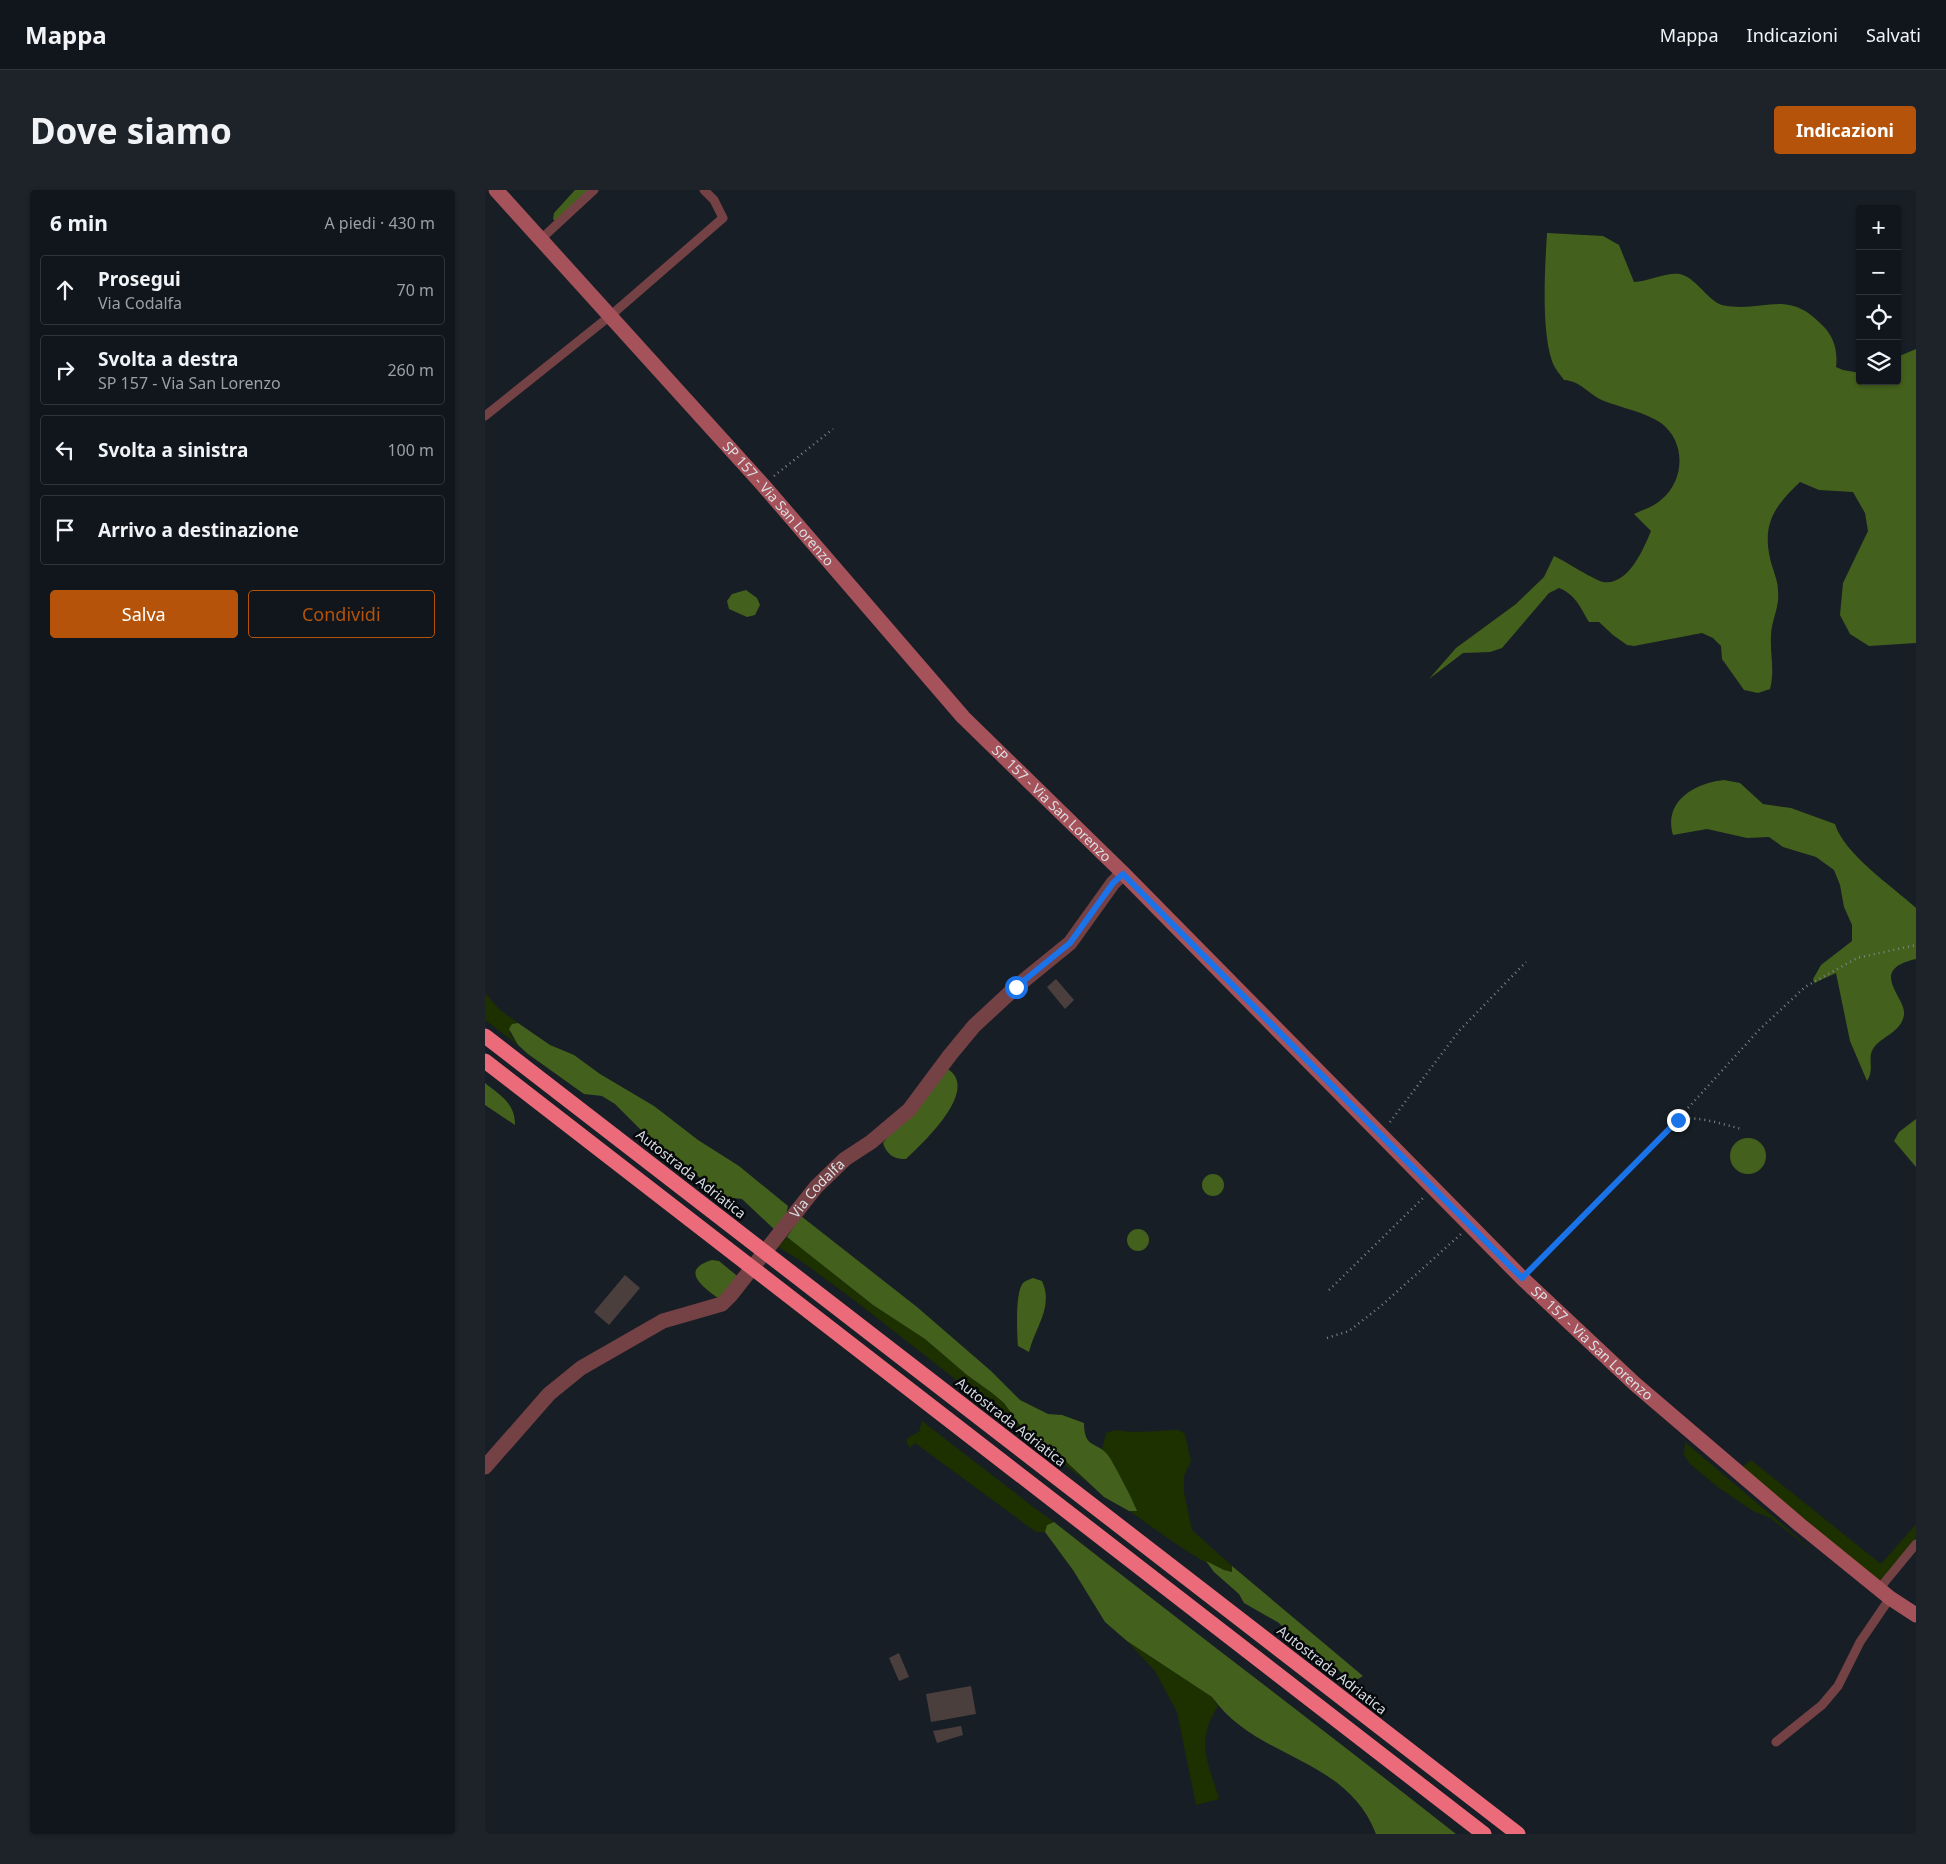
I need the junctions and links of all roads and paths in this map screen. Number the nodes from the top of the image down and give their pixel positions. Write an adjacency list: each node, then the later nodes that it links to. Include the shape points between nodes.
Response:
1 (496, 190): 4 (main road, SP 157 - Via San Lorenzo)
2 (594, 190): 4 (lane)
3 (704, 190): 5 (lane, via 715,200 723,218)
4 (541, 239): 5 (main road, SP 157 - Via San Lorenzo)
5 (610, 316): 6 (lane); 8 (main road, SP 157 - Via San Lorenzo)
6 (485, 416)
7 (833, 429): 8 (path)
8 (763, 485): 9 (main road, SP 157 - Via San Lorenzo, via 963,717)
9 (1123, 874): 16 (main road, SP 157 - Via San Lorenzo); 22 (street, Via Codalfa, via 1070,943 974,1026 909,1110 845,1159 816,1187 722,1304 663,1321 581,1368 549,1394)
10 (1916, 945): 14 (path, via 1857,958 1805,987 1752,1036)
11 (1526, 962): 16 (path, via 1459,1031)
12 (485, 1036): 28 (highway, Autostrada Adriatica)
13 (485, 1061): 27 (highway)
14 (1678, 1120): 15 (path, via 1691,1118); 19 (path)
15 (1742, 1130)
16 (1380, 1134): 17 (main road, SP 157 - Via San Lorenzo)
17 (1433, 1188): 18 (main road, SP 157 - Via San Lorenzo); 20 (path)
18 (1470, 1226): 19 (main road, SP 157 - Via San Lorenzo); 21 (path, via 1381,1306 1349,1331)
19 (1522, 1278): 24 (main road, SP 157 - Via San Lorenzo, via 1635,1384)
20 (1329, 1290)
21 (1327, 1338)
22 (485, 1467)
23 (1916, 1544): 24 (lane)
24 (1885, 1594): 25 (main road, SP 157 - Via San Lorenzo); 26 (lane, via 1838,1686 1822,1705)
25 (1916, 1615)
26 (1776, 1742)
27 (1484, 1834)
28 (1518, 1834)

